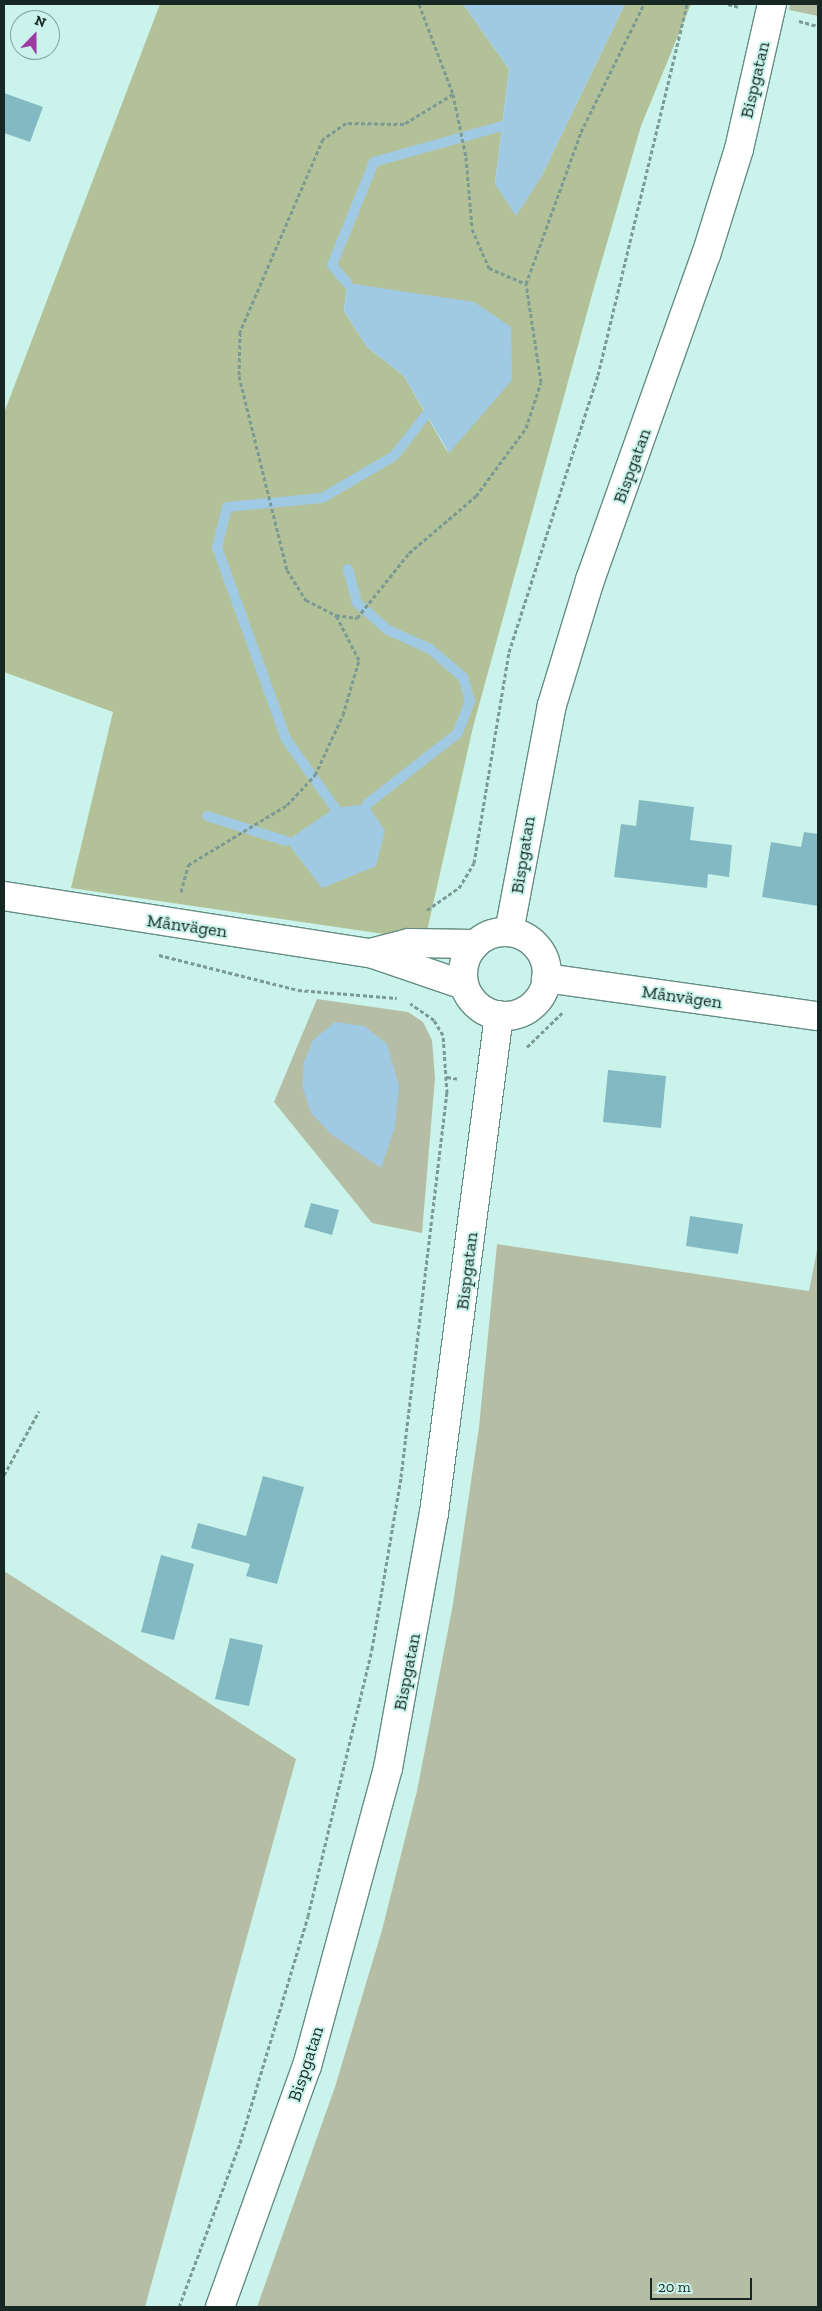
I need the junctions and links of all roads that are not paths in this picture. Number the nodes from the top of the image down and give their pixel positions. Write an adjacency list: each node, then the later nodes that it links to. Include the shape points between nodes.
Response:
1 (772, 4): 3 (street, Bispgatan, via 739,149 709,246 590,580 552,705)
2 (4, 896): 5 (street, Månvägen, via 173,925 370,953)
3 (509, 932): 4 (street, via 485,937); 6 (street, via 532,942 546,964)
4 (475, 944): 5 (street, Månvägen); 7 (street, via 462,970)
5 (407, 955): 7 (street)
6 (546, 978): 8 (street, via 543,991 530,1006 512,1015); 9 (street, Månvägen)
7 (464, 985): 8 (street, via 471,1000)
8 (498, 1015): 10 (street, Bispgatan, via 434,1513 388,1768 307,2066)
9 (818, 1016)
10 (220, 2307)

